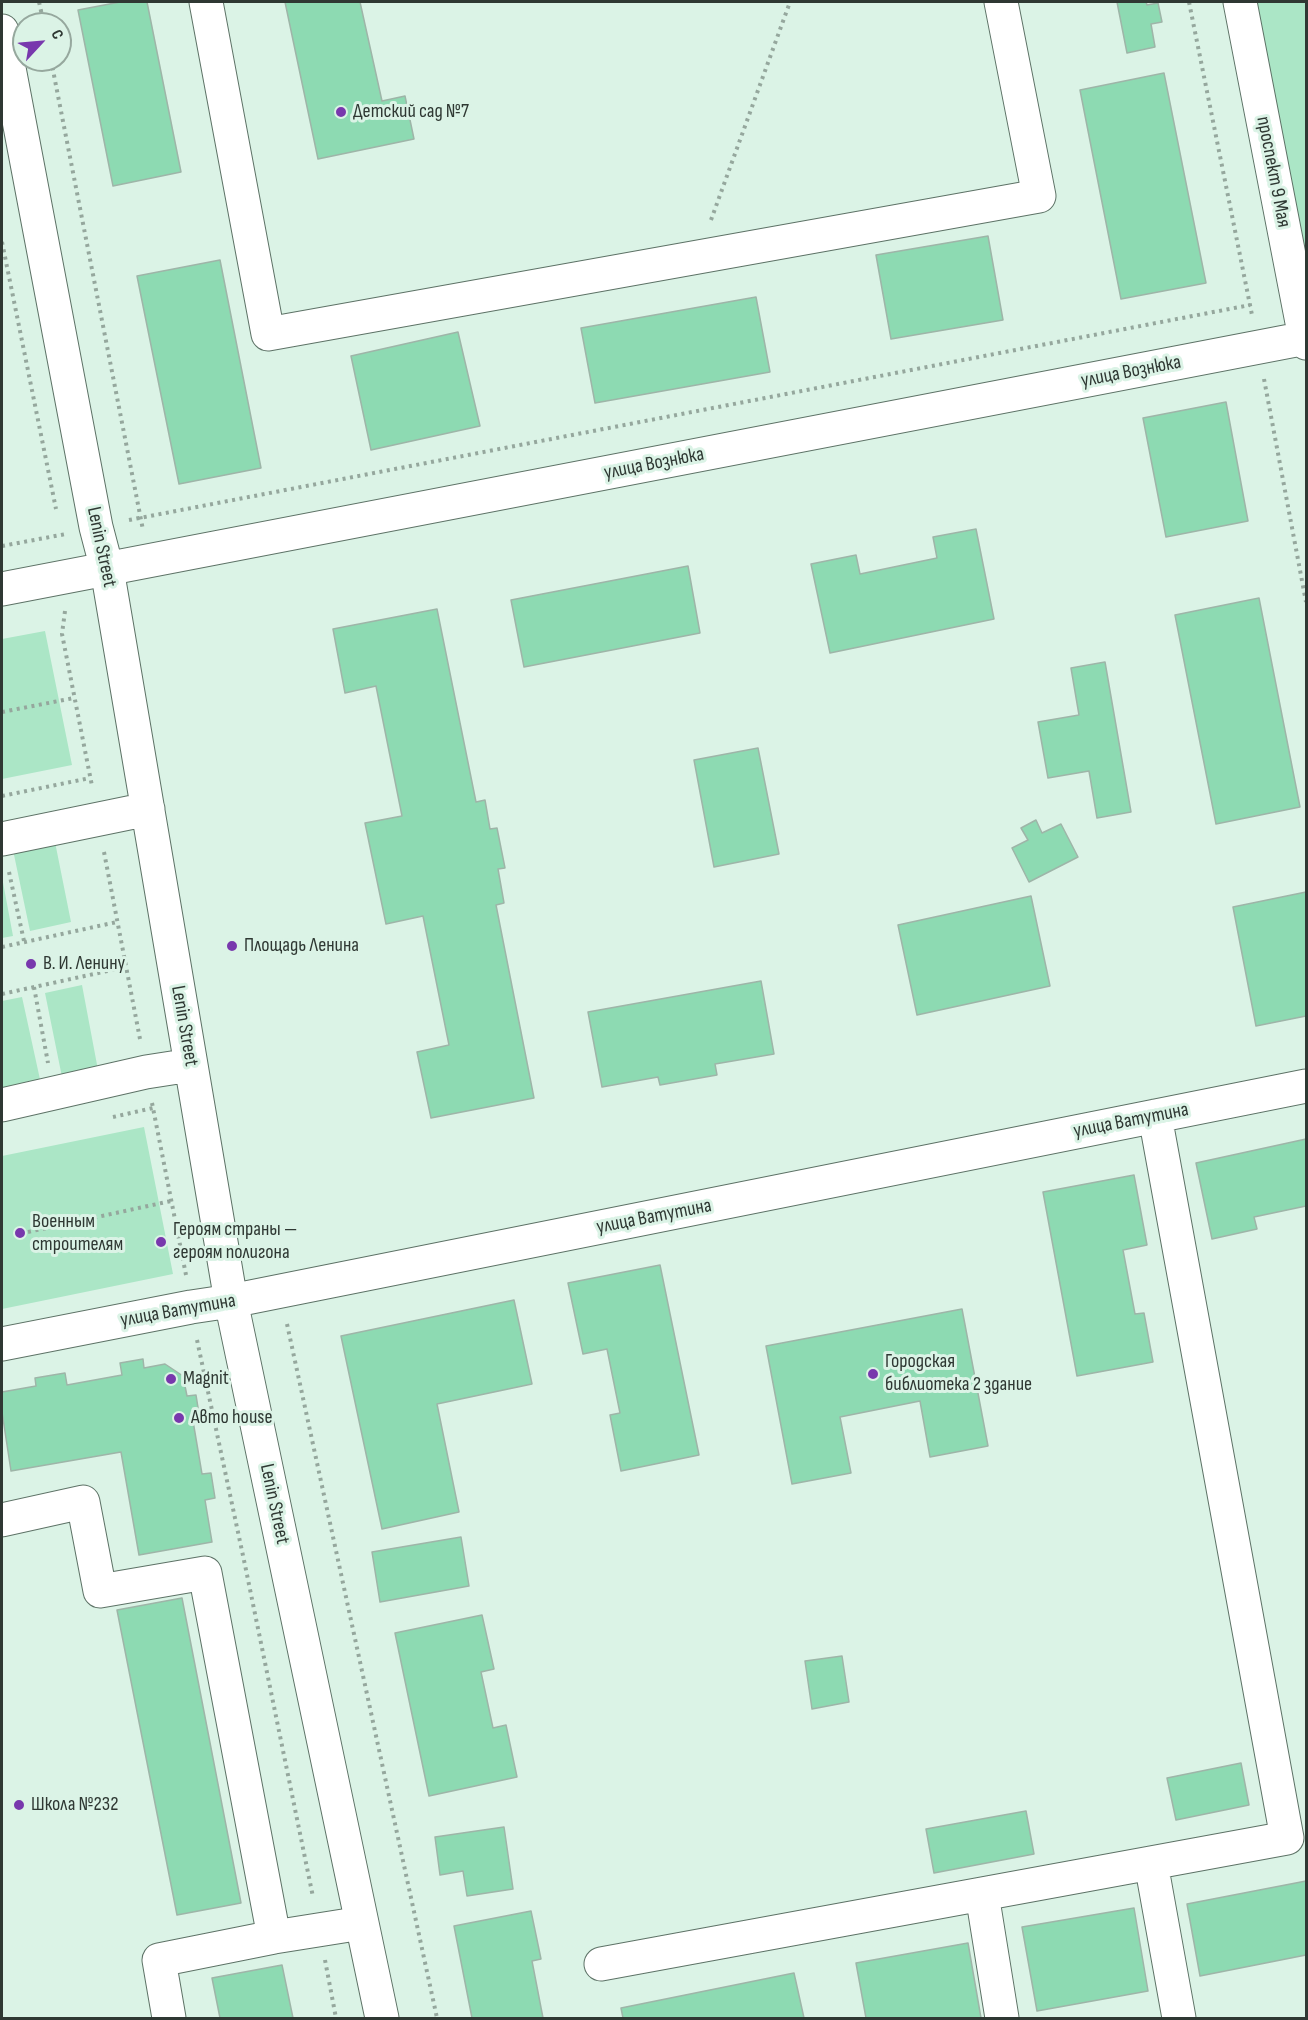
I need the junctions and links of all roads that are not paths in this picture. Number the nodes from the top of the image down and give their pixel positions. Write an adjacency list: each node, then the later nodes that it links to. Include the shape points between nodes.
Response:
1 (206, 2): 2 (street, via 268,334 1039,196)
2 (1001, 2)
3 (1240, 2): 5 (street, проспект 9 Мая)
4 (2, 31): 6 (street, Lenin Street)
5 (1306, 339): 6 (street, улица Вознюка)
6 (106, 569): 7 (street, улица Вознюка); 8 (street, Lenin Street)
7 (2, 589)
8 (148, 809): 9 (street); 10 (street, Lenin Street)
9 (2, 839)
10 (191, 1065): 12 (street); 14 (street, Lenin Street)
11 (1306, 1086): 13 (street, улица Ватутина)
12 (2, 1105)
13 (1155, 1116): 14 (street, улица Ватутина); 17 (street, via 1287,1838)
14 (231, 1301): 15 (street, улица Ватутина); 19 (street, Lenin Street)
15 (2, 1344)
16 (2, 1520): 20 (street, via 84,1502 100,1591 205,1573)
17 (1151, 1863): 18 (street); 25 (street)
18 (982, 1894): 21 (street); 24 (street)
19 (362, 1923): 20 (street); 23 (street, Lenin Street)
20 (274, 1937): 22 (street, via 159,1960)
21 (601, 1964)
22 (169, 2019)
23 (382, 2019)
24 (1002, 2019)
25 (1179, 2019)

